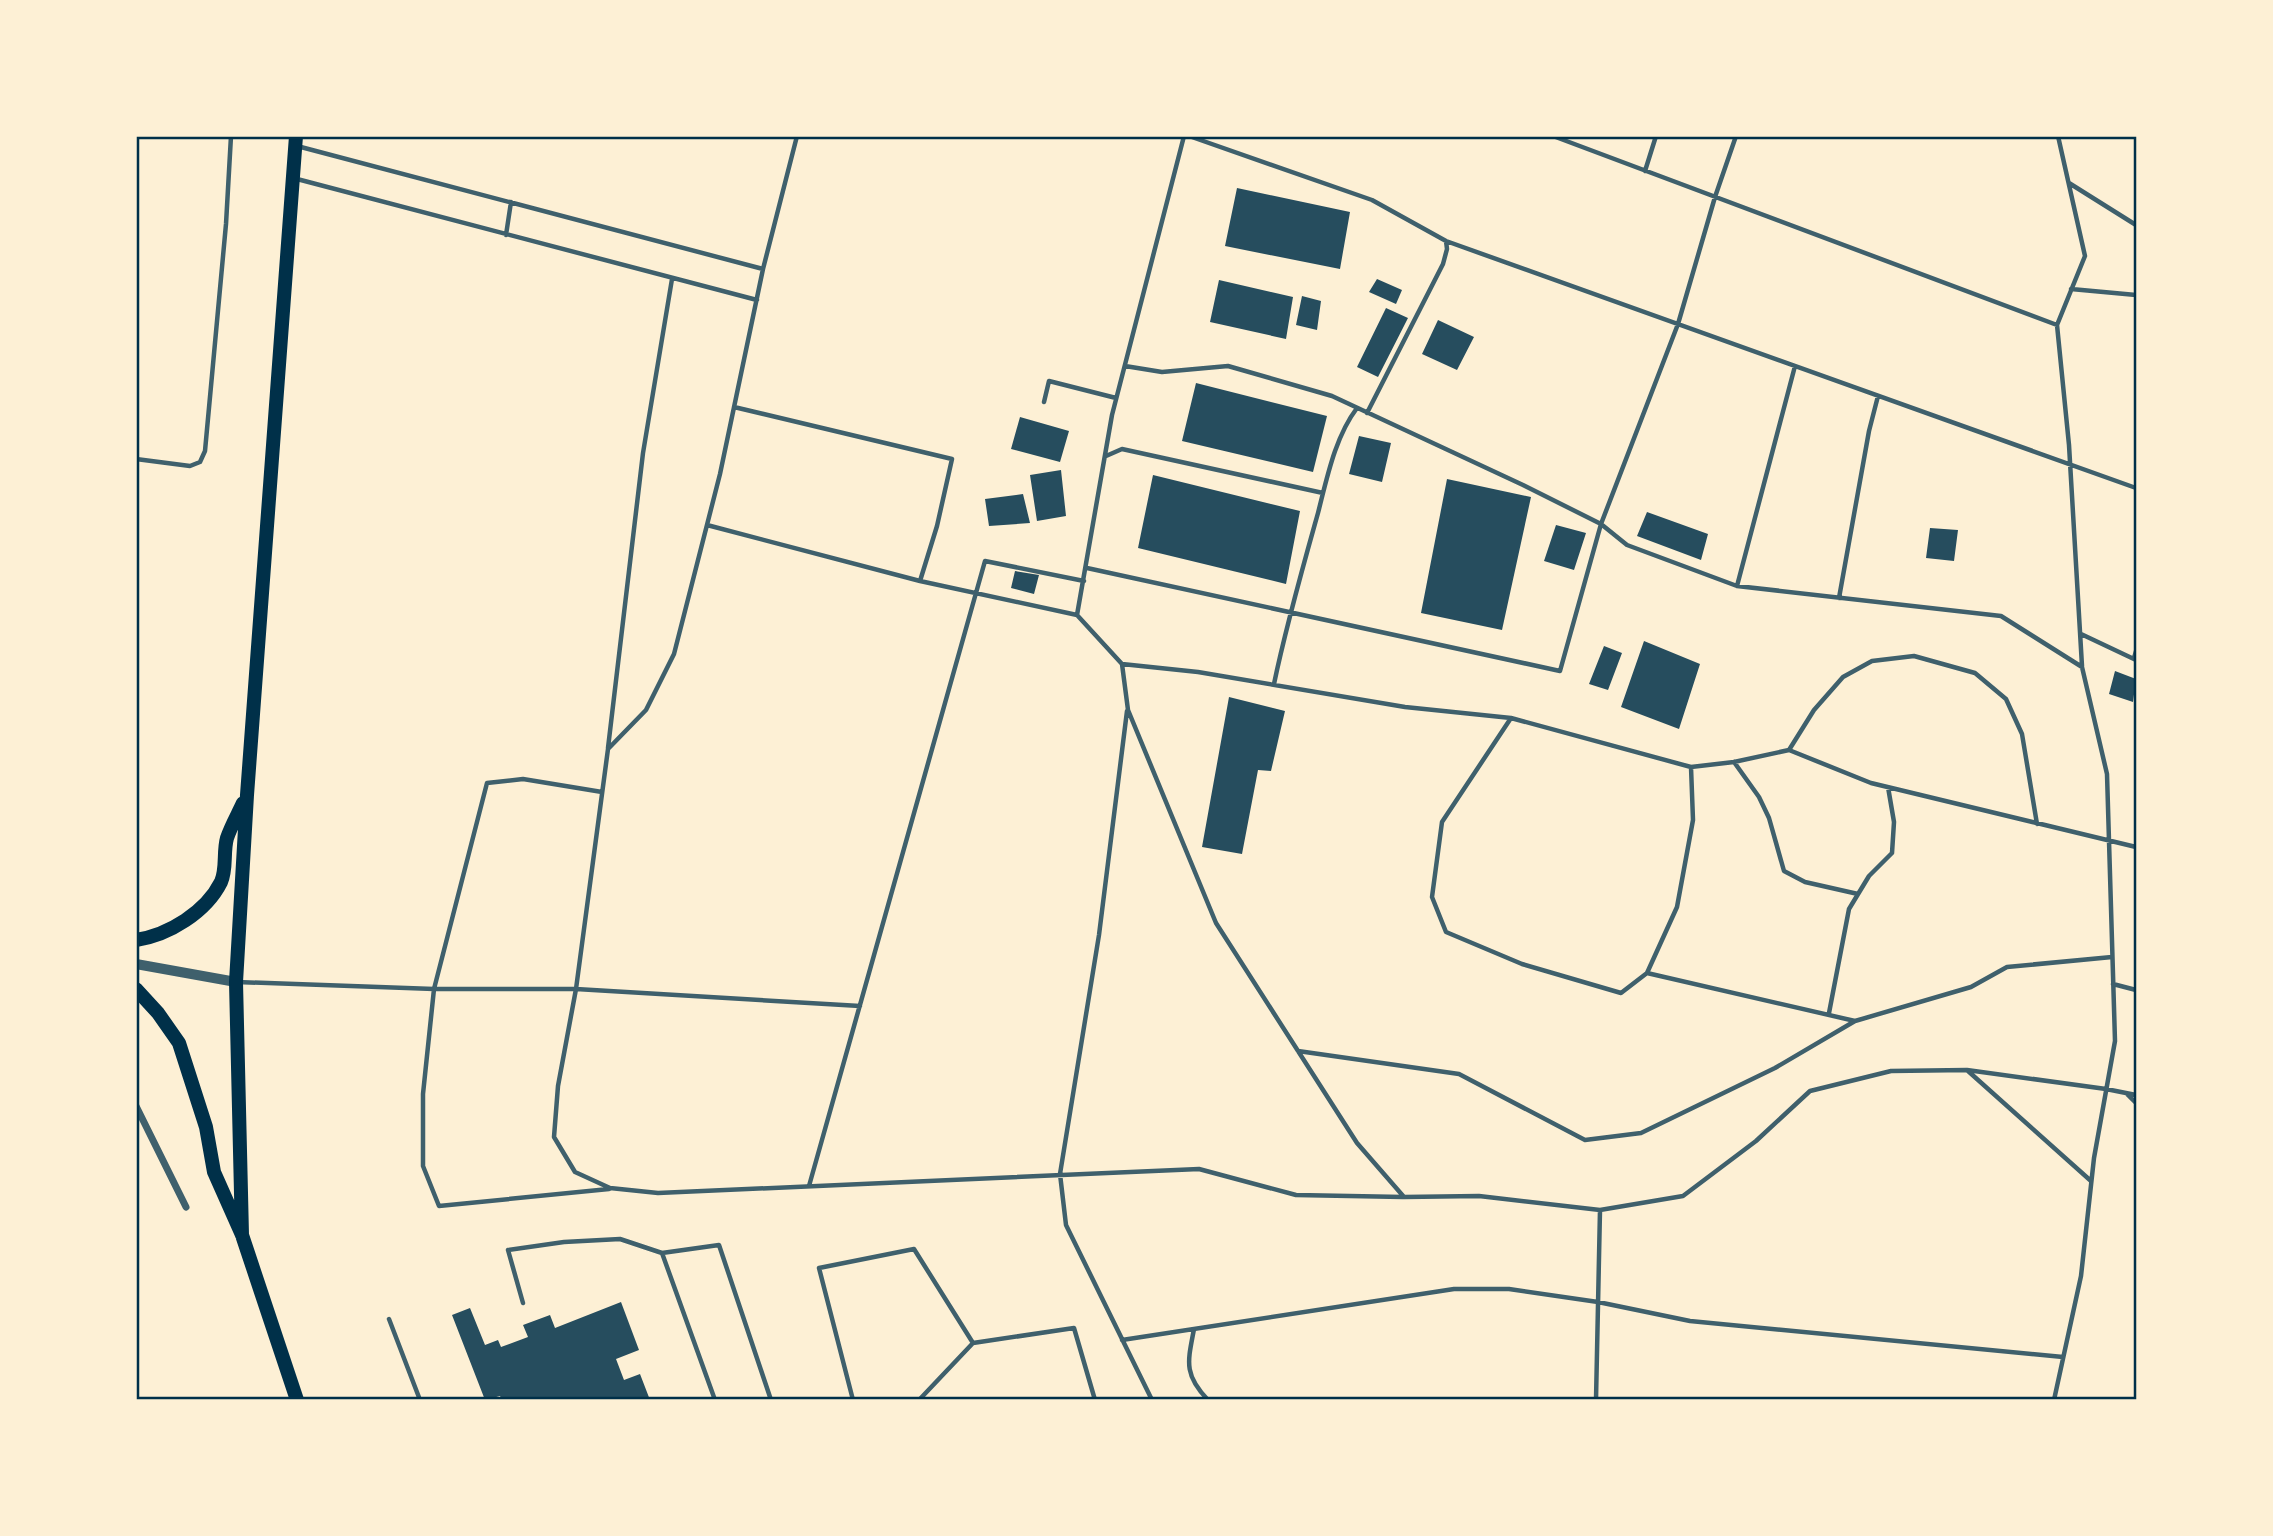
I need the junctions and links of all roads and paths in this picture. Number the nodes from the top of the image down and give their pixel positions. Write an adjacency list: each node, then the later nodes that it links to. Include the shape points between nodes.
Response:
1 (231, 136): 33 (lane, via 205,451 200,461 190,466)
2 (797, 136): 17 (lane)
3 (1187, 136): 16 (lane, via 1372,200); 24 (lane)
4 (1553, 136): 9 (lane)
5 (1656, 136): 9 (lane)
6 (1736, 136): 12 (lane)
7 (2058, 136): 11 (lane)
8 (296, 141): 10 (main road); 13 (lane)
9 (1645, 171): 12 (lane)
10 (292, 178): 15 (lane); 61 (main road)
11 (2068, 182): 14 (lane); 19 (lane, via 2085,256)
12 (1715, 197): 22 (lane); 23 (lane)
13 (511, 202): 15 (lane); 17 (lane)
14 (2137, 225)
15 (506, 235): 18 (lane)
16 (1446, 240): 22 (lane); 31 (lane, via 1443,264)
17 (763, 268): 21 (lane)
18 (672, 279): 21 (lane); 55 (lane, via 643,453)
19 (2071, 289): 20 (lane); 23 (lane)
20 (2137, 295)
21 (757, 300): 29 (lane)
22 (1678, 324): 25 (lane); 37 (lane)
23 (2057, 325): 34 (lane)
24 (1125, 366): 27 (lane); 30 (lane, via 1162,372 1228,366)
25 (1795, 366): 26 (lane); 42 (lane)
26 (1878, 396): 34 (lane); 44 (lane)
27 (1116, 398): 28 (lane, via 1049,381); 32 (lane)
28 (1044, 402)
29 (734, 407): 38 (lane); 40 (lane, via 952,459)
30 (1357, 408): 31 (lane); 36 (lane, via 1348,420)
31 (1367, 412): 37 (lane)
32 (1105, 456): 36 (lane, via 1122,449); 39 (lane)
33 (136, 459)
34 (2070, 465): 35 (lane); 47 (lane)
35 (2137, 488)
36 (1323, 493): 45 (lane)
37 (1601, 524): 42 (lane, via 1627,545); 45 (lane, via 1560,671)
38 (707, 525): 40 (lane); 55 (lane, via 674,654 646,710)
39 (1087, 568): 41 (lane); 45 (lane)
40 (920, 581): 43 (lane)
41 (1084, 581): 43 (lane, via 985,561); 46 (lane)
42 (1737, 586): 44 (lane)
43 (975, 594): 46 (lane); 76 (lane)
44 (1839, 598): 51 (lane, via 2001,616)
45 (1289, 612): 52 (lane)
46 (1077, 615): 50 (lane)
47 (2081, 634): 49 (lane); 51 (lane)
48 (2137, 651): 49 (lane)
49 (2135, 659)
50 (1122, 664): 52 (lane); 53 (lane)
51 (2082, 667): 63 (lane, via 2107,774)
52 (1274, 685): 54 (lane, via 1405,707)
53 (1128, 710): 79 (lane, via 1216,923); 86 (lane, via 1099,936)
54 (1511, 718): 58 (lane); 69 (lane, via 1442,822 1432,897 1446,932 1522,964 1621,993)
55 (608, 749): 60 (lane)
56 (1789, 750): 57 (lane); 59 (lane); 62 (lane, via 1814,710 1843,677 1872,661 1914,656 1975,673 2006,699 2022,734)
57 (1734, 762): 58 (lane); 65 (lane, via 1769,818 1784,871 1805,882)
58 (1691, 767): 69 (lane, via 1693,820 1677,907)
59 (1888, 787): 62 (lane); 65 (lane, via 1894,822 1892,853)
60 (602, 792): 73 (lane, via 523,779 487,783); 74 (lane)
61 (247, 795): 66 (main road, via 227,838 222,881 205,904 190,918); 70 (main road)
62 (2037, 824): 63 (lane)
63 (2108, 841): 64 (lane); 67 (lane)
64 (2137, 847)
65 (1858, 894): 77 (lane, via 1849,909)
66 (136, 940)
67 (2112, 957): 71 (lane); 78 (lane, via 2007,967 1970,987)
68 (136, 964): 70 (street)
69 (1647, 973): 77 (lane)
70 (236, 982): 73 (lane); 93 (main road)
71 (2113, 984): 75 (lane); 81 (lane, via 2115,1041)
72 (136, 989): 93 (main road, via 179,1043 206,1127 214,1172)
73 (434, 989): 74 (lane); 89 (lane, via 423,1166 439,1206)
74 (576, 989): 76 (lane); 89 (lane, via 558,1086 554,1137 575,1172)
75 (2137, 990)
76 (859, 1006): 88 (lane)
77 (1829, 1013): 78 (lane)
78 (1856, 1021): 79 (lane, via 1775,1068 1642,1133 1585,1140 1459,1074)
79 (1297, 1051): 90 (lane, via 1357,1143)
80 (1968, 1070): 81 (lane); 87 (lane); 92 (lane, via 1891,1071 1810,1091 1756,1141 1683,1196)
81 (2106, 1089): 82 (lane); 87 (lane)
82 (2126, 1093): 83 (lane); 84 (lane)
83 (2137, 1095)
84 (2137, 1103)
85 (136, 1106): 91 (street)
86 (1060, 1174): 88 (lane); 90 (lane, via 1199,1169 1296,1195); 99 (lane, via 1066,1225)
87 (2091, 1181): 101 (lane, via 2081,1276)
88 (809, 1186): 89 (lane, via 658,1193)
89 (610, 1188)
90 (1404, 1197): 92 (lane, via 1479,1196)
91 (186, 1207)
92 (1600, 1210): 95 (lane)
93 (242, 1236): 102 (main road)
94 (662, 1253): 96 (lane, via 620,1239 508,1250); 104 (lane); 105 (lane, via 719,1245)
95 (1598, 1301): 98 (lane, via 1509,1289 1454,1289); 101 (lane, via 1690,1321); 111 (lane)
96 (523, 1303)
97 (389, 1320): 103 (lane)
98 (1194, 1329): 99 (lane); 110 (lane, via 1188,1360 1193,1385)
99 (1122, 1340): 109 (lane)
100 (973, 1343): 106 (lane, via 914,1249 819,1268); 107 (lane); 108 (lane, via 1074,1328)
101 (2063, 1357): 112 (lane)
102 (297, 1399)
103 (420, 1399)
104 (715, 1399)
105 (771, 1399)
106 (853, 1399)
107 (919, 1399)
108 (1095, 1399)
109 (1153, 1399)
110 (1208, 1399)
111 (1596, 1399)
112 (2054, 1399)

